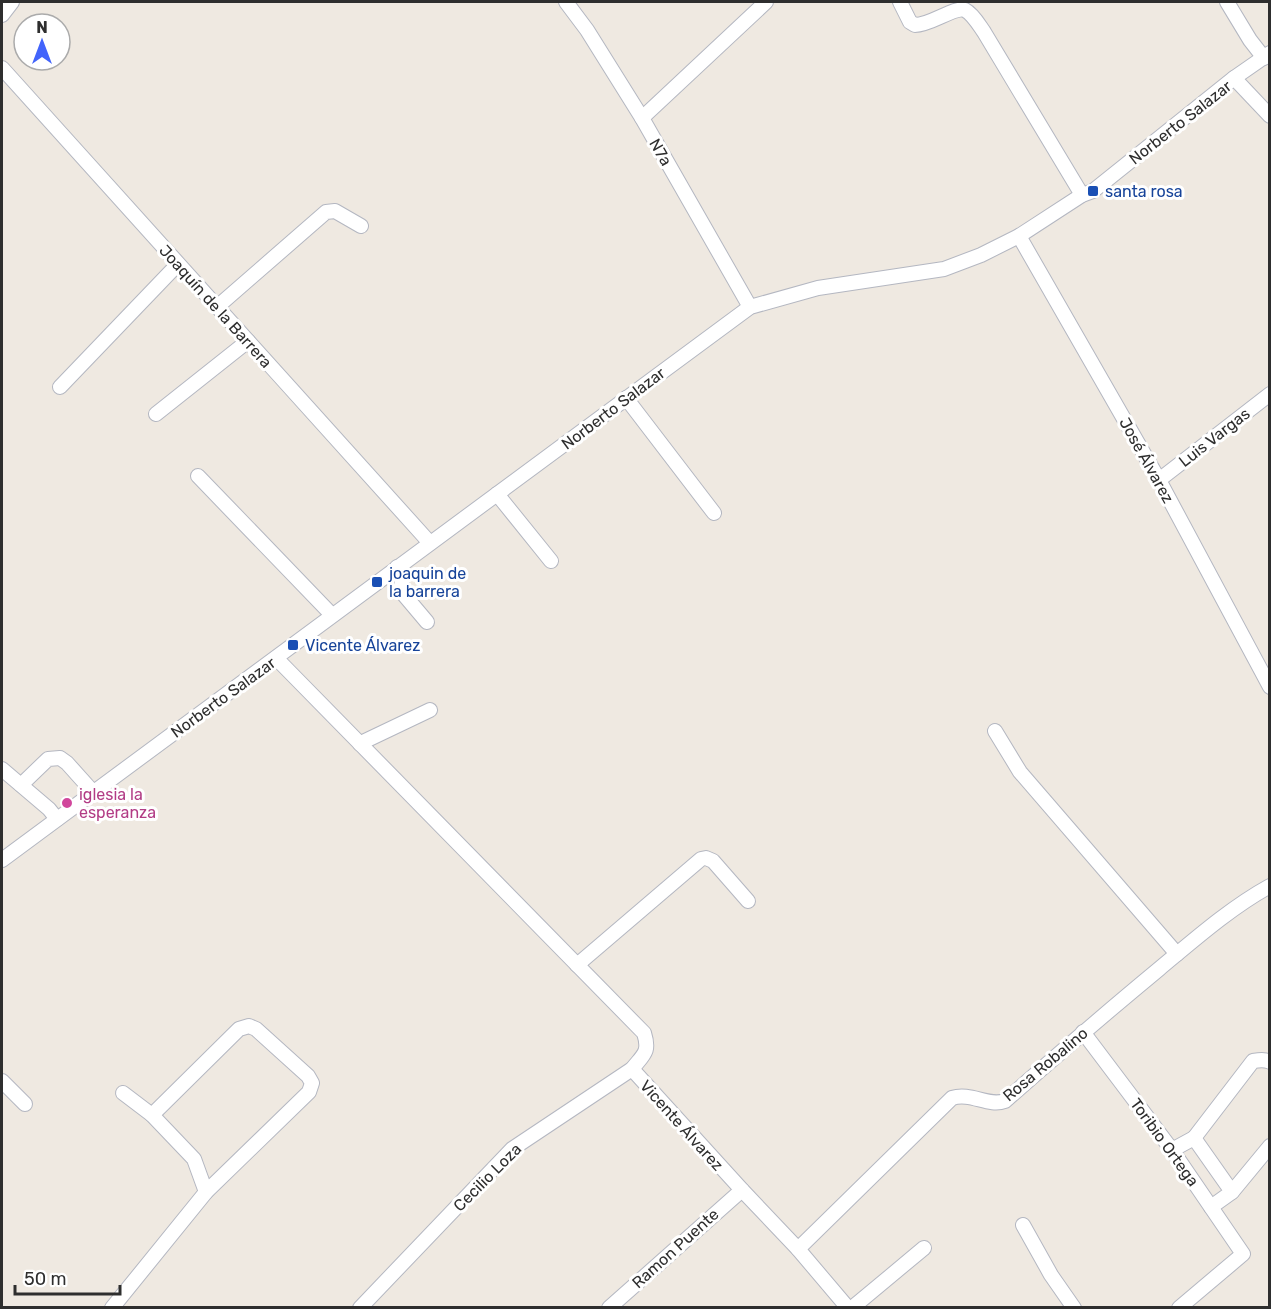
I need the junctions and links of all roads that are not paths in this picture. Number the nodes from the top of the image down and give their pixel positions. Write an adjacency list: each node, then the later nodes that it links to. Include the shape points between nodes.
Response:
1 (12, 2): 6 (street)
2 (566, 2): 11 (street, N7a)
3 (766, 2): 11 (street)
4 (900, 2): 12 (street, via 915,25 960,10 972,16)
5 (1227, 2): 7 (street, via 1250,40)
6 (2, 15)
7 (1267, 55): 9 (street, Norberto Salazar)
8 (2, 68): 15 (street, Joaquín de la Barrera)
9 (1234, 78): 10 (street); 12 (street, Norberto Salazar, via 1093,191)
10 (1269, 116)
11 (642, 118): 17 (street, N7a)
12 (1082, 195): 14 (street, Norberto Salazar)
13 (361, 226): 16 (street, via 335,211 326,212)
14 (1019, 236): 17 (street, Norberto Salazar, via 944,269 818,288); 24 (street, José Álvarez)
15 (178, 264): 16 (street, Joaquín de la Barrera); 19 (street)
16 (217, 306): 18 (street, Joaquín de la Barrera)
17 (750, 307): 21 (street, Norberto Salazar)
18 (248, 341): 22 (street); 27 (street, Joaquín de la Barrera)
19 (60, 387)
20 (1269, 394): 24 (street, Luis Vargas)
21 (626, 398): 25 (street, Norberto Salazar); 26 (street)
22 (156, 414)
23 (198, 477): 30 (street)
24 (1159, 480): 33 (street, José Álvarez)
25 (497, 494): 27 (street, Norberto Salazar); 28 (street)
26 (714, 513)
27 (430, 543): 29 (street, Norberto Salazar)
28 (551, 561)
29 (396, 567): 30 (street, Norberto Salazar); 31 (street, via 403,578 400,590)
30 (332, 615): 32 (street, Norberto Salazar)
31 (427, 622)
32 (276, 658): 36 (street, Vicente Álvarez); 39 (street, Norberto Salazar)
33 (1269, 687)
34 (430, 710): 36 (street)
35 (996, 730): 44 (street, via 1020,772)
36 (360, 744): 45 (street, Vicente Álvarez)
37 (2, 769): 38 (street)
38 (21, 785): 39 (street, via 48,759 60,758); 40 (street)
39 (93, 792): 40 (street, Norberto Salazar)
40 (57, 819): 41 (street, Norberto Salazar)
41 (2, 861)
42 (1269, 886): 44 (street, Rosa Robalino)
43 (748, 901): 45 (street, via 713,861 700,859)
44 (1177, 954): 46 (street, Rosa Robalino)
45 (577, 965): 48 (street, Vicente Álvarez, via 644,1033 646,1051)
46 (1083, 1032): 55 (street, Toribio Ortega); 62 (street, Rosa Robalino, via 1005,1101 952,1098)
47 (1269, 1062): 53 (street, via 1253,1061)
48 (632, 1069): 56 (street, Vicente Álvarez); 64 (street, Cecilio Loza, via 512,1149)
49 (2, 1081): 51 (street)
50 (123, 1094): 52 (street)
51 (25, 1104)
52 (152, 1115): 57 (street, via 194,1159); 57 (street, via 239,1029 249,1026 308,1076 312,1083 309,1092)
53 (1194, 1138): 55 (street); 58 (street)
54 (1269, 1146): 58 (street)
55 (1172, 1149): 59 (street, Toribio Ortega)
56 (742, 1190): 62 (street, Vicente Álvarez); 65 (street, Ramon Puente)
57 (206, 1192): 63 (street)
58 (1232, 1192): 59 (street)
59 (1211, 1207): 68 (street, Toribio Ortega, via 1243,1254)
60 (1023, 1225): 67 (street)
61 (924, 1248): 66 (street)
62 (798, 1249): 66 (street, Vicente Álvarez)
63 (112, 1308)
64 (360, 1308)
65 (609, 1308)
66 (850, 1308)
67 (1074, 1308)
68 (1179, 1308)

